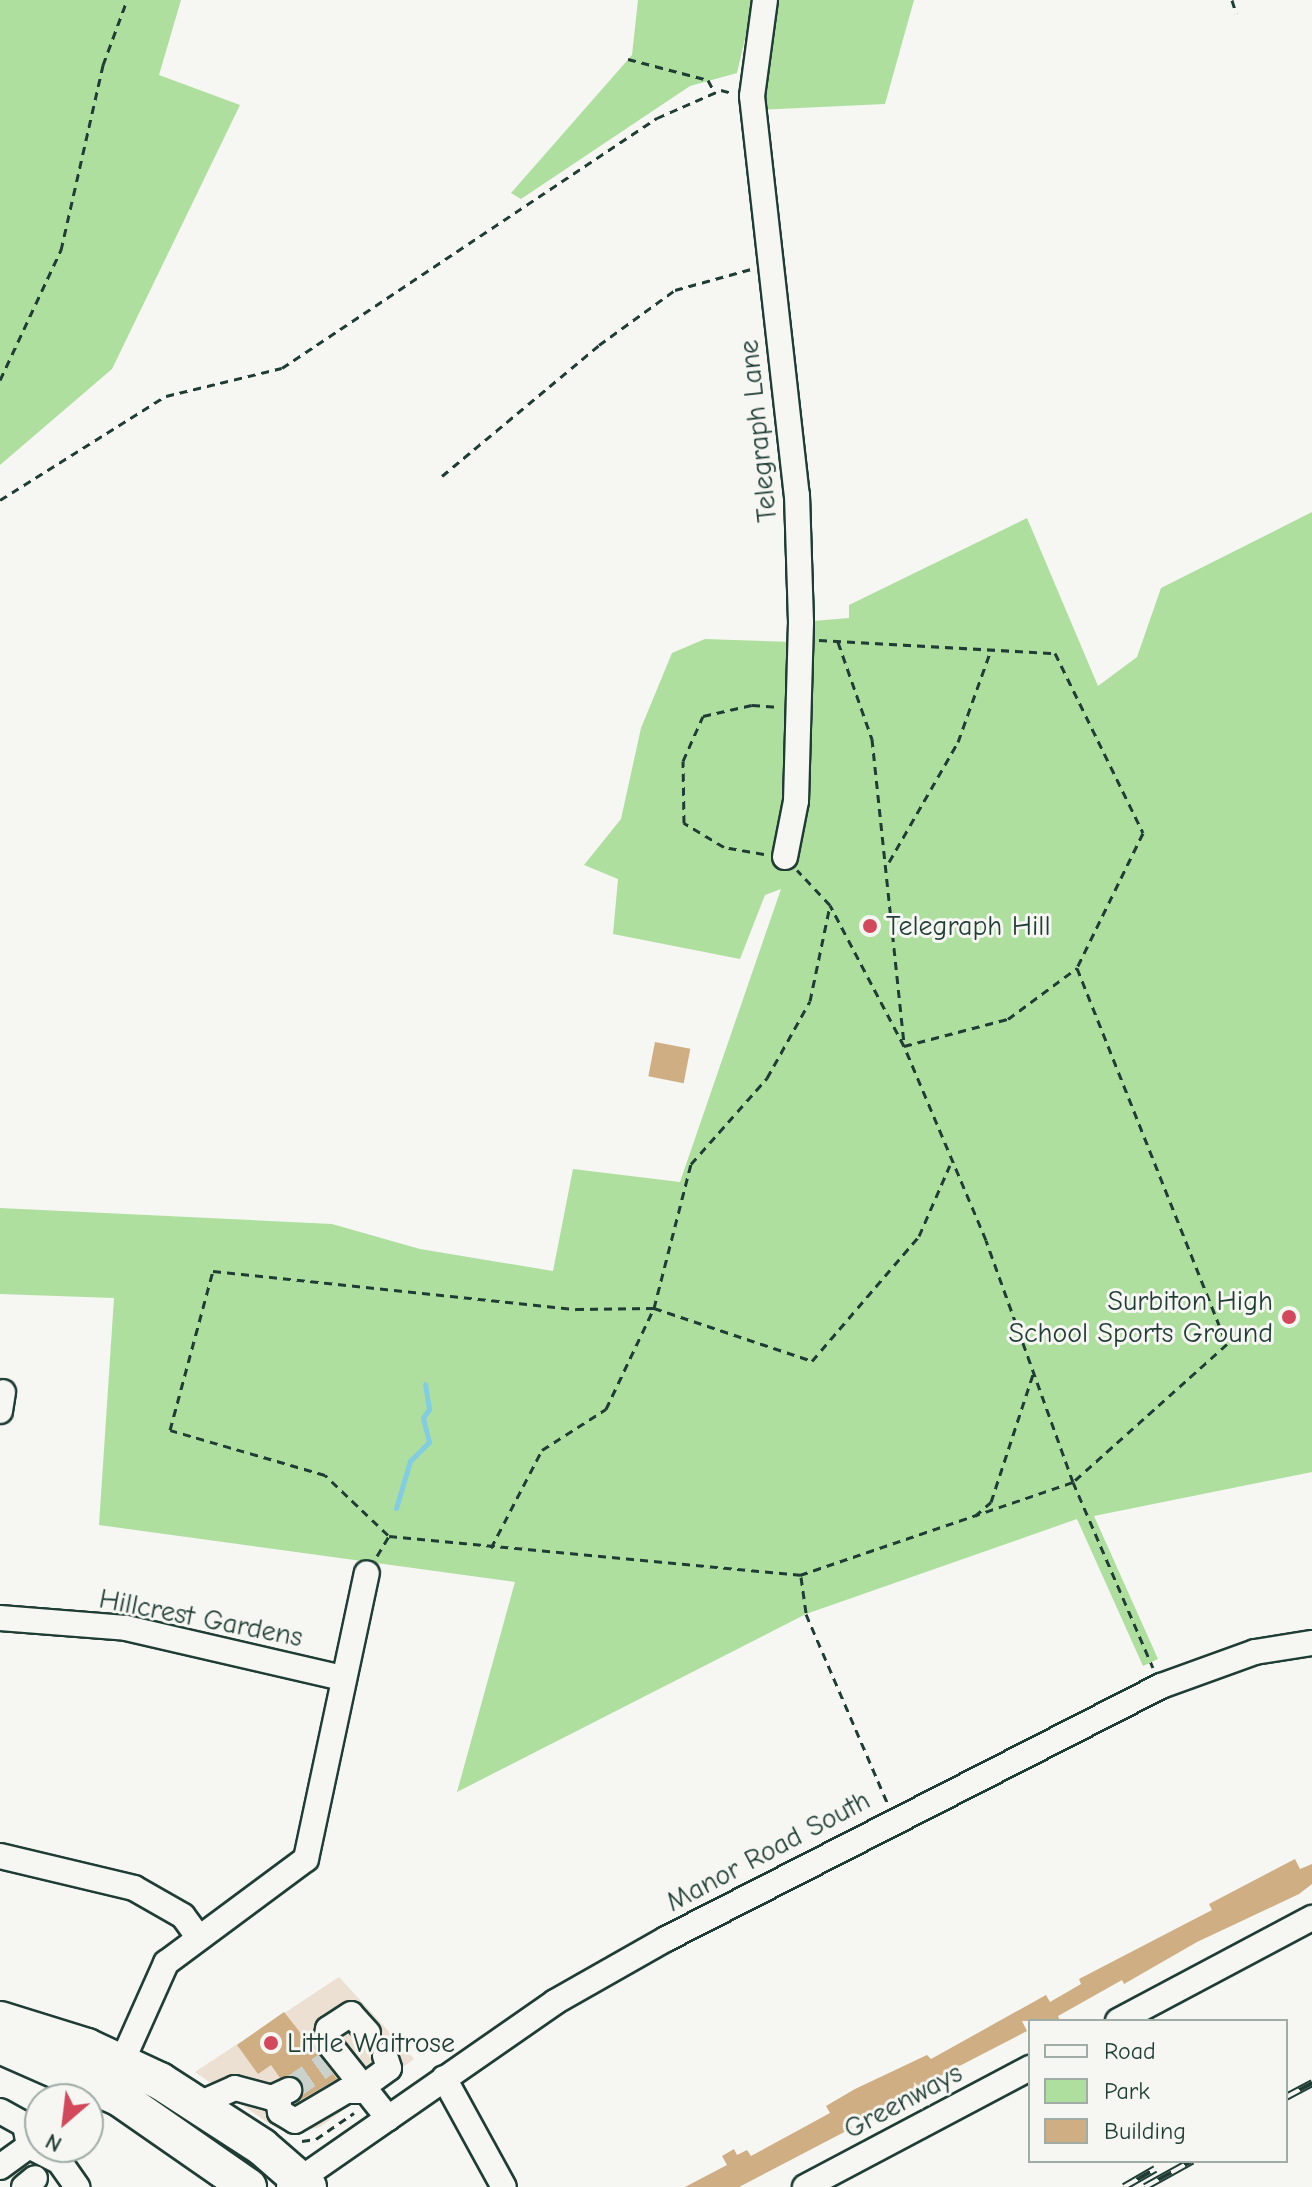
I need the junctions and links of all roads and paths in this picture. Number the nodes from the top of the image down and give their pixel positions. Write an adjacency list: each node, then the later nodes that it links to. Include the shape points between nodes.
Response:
1 (127, 0): 9 (path, via 103,65 61,250)
2 (765, 0): 7 (street, Telegraph Lane)
3 (1232, 0): 4 (path)
4 (1236, 13)
5 (628, 59): 6 (path, via 708,80)
6 (715, 93): 7 (path); 11 (path, via 657,118 282,368 166,396)
7 (752, 96): 8 (street, Telegraph Lane)
8 (771, 266): 10 (path, via 675,290 599,345); 12 (street, Telegraph Lane, via 797,495)
9 (0, 380)
10 (442, 476)
11 (0, 500)
12 (801, 639): 13 (path); 15 (street, Telegraph Lane)
13 (838, 641): 14 (path); 17 (path, via 872,739)
14 (991, 650): 17 (path, via 958,742); 19 (path, via 1055,653 1143,833)
15 (799, 708): 16 (street, Telegraph Lane, via 796,801); 16 (path, via 752,705 703,716 683,761 684,823 724,847)
16 (785, 857): 18 (path)
17 (888, 864): 20 (path)
18 (830, 905): 20 (path); 22 (path, via 810,1001 767,1078 691,1164)
19 (1077, 968): 20 (path, via 1008,1019); 24 (path, via 1227,1344)
20 (904, 1046): 21 (path)
21 (950, 1165): 22 (path, via 919,1236 812,1361); 23 (path, via 986,1240)
22 (654, 1308): 26 (path, via 576,1309 213,1271 170,1430 325,1475); 27 (path, via 606,1409 542,1450)
23 (1033, 1374): 24 (path); 25 (path, via 991,1502)
24 (1073, 1482): 25 (path); 33 (path)
25 (972, 1518): 29 (path)
26 (389, 1536): 27 (path); 28 (path)
27 (490, 1549): 29 (path)
28 (367, 1573): 32 (street)
29 (800, 1575): 34 (path, via 806,1614)
30 (0, 1618): 32 (street, Hillcrest Gardens, via 126,1628)
31 (1312, 1643): 33 (street, Manor Road South, via 1255,1652)
32 (342, 1678): 37 (street, via 306,1859)
33 (1161, 1686): 34 (street, Manor Road South)
34 (894, 1818): 45 (street, Manor Road South, via 555,2002)
35 (0, 1856): 37 (street, via 134,1888 183,1916)
36 (1312, 1918): 38 (street)
37 (197, 1935): 44 (street, via 166,1963)
38 (1122, 2019)
39 (0, 2020): 44 (highway)
40 (368, 2033): 46 (street, via 351,2014 328,2029 326,2040 332,2060)
41 (0, 2045): 44 (highway)
42 (385, 2056): 46 (street, via 389,2068)
43 (1028, 2069): 58 (street, Greenways)
44 (123, 2075): 47 (highway); 54 (highway); 56 (highway)
45 (444, 2078): 49 (street, Manor Road South); 57 (street)
46 (365, 2089): 47 (street, via 346,2091 295,2121 280,2112 283,2094 235,2088); 49 (street)
47 (199, 2104): 54 (highway)
48 (0, 2111): 50 (street)
49 (388, 2118): 54 (street, Manor Road South)
50 (24, 2124)
51 (24, 2156): 53 (street)
52 (55, 2163): 55 (street)
53 (0, 2167)
54 (292, 2186)
55 (77, 2187)
56 (248, 2187)
57 (504, 2187)
58 (805, 2187)

